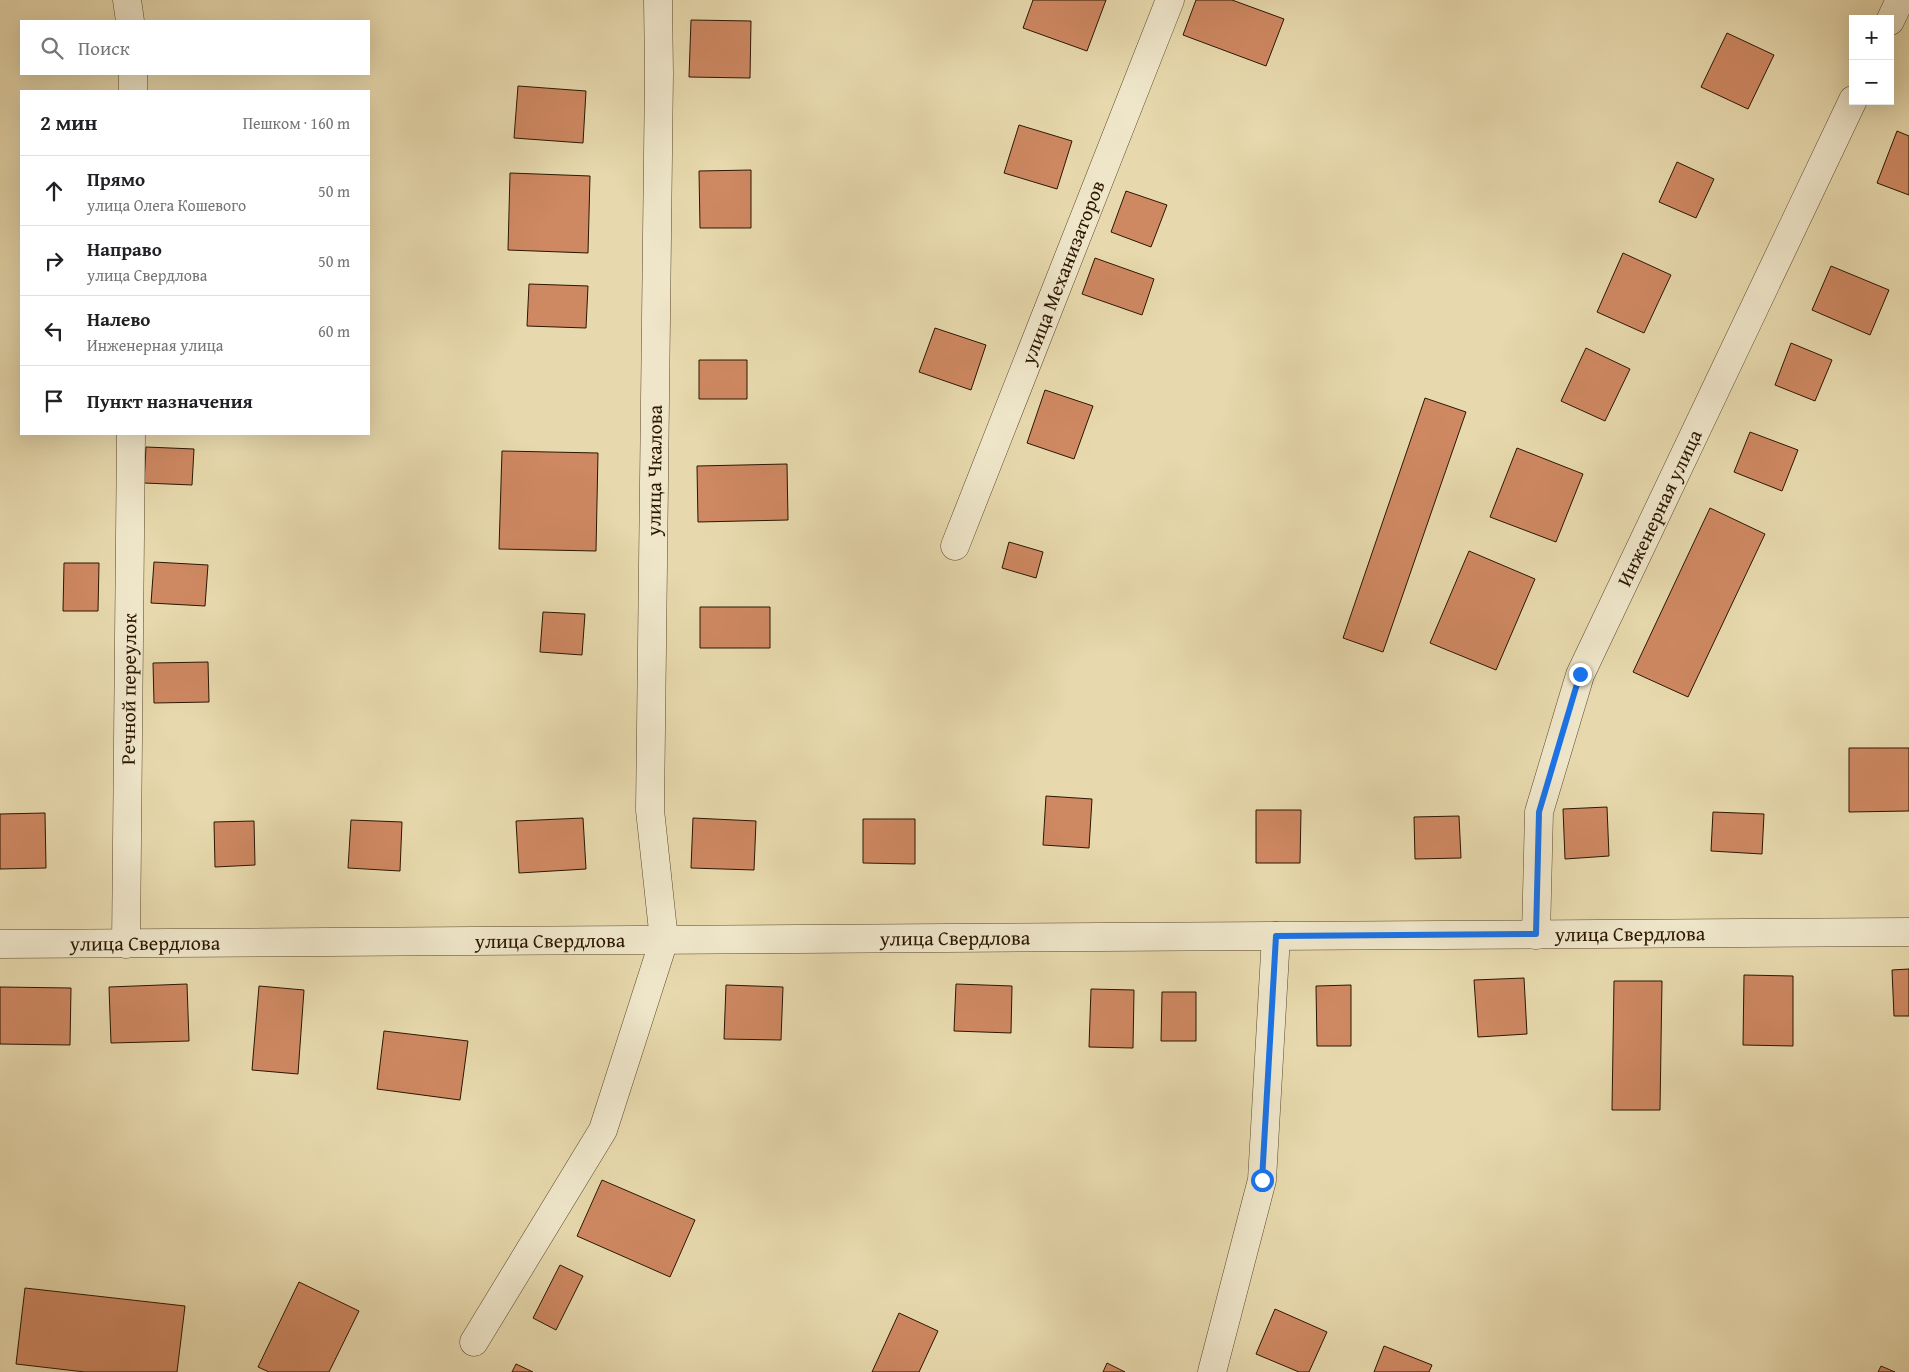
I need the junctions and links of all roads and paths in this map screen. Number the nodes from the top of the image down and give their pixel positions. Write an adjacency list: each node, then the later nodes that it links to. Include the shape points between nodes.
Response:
1 (127, 0): 6 (street)
2 (658, 0): 15 (street, улица Чкалова, via 660,73 650,810)
3 (1170, 0): 11 (street, улица Механизаторов)
4 (1900, 0): 5 (street)
5 (1892, 15)
6 (130, 20)
7 (134, 75): 8 (street)
8 (133, 90)
9 (1851, 105): 13 (street, Инженерная улица, via 1580,674 1539,812)
10 (130, 435): 17 (street, Речной переулок)
11 (955, 546)
12 (1909, 932): 13 (street, улица Свердлова)
13 (1536, 934): 14 (street, улица Свердлова)
14 (1276, 936): 15 (street, улица Свердлова); 19 (street, via 1262,1180)
15 (664, 940): 17 (street, улица Свердлова); 18 (street, via 603,1130)
16 (0, 944): 17 (street, улица Свердлова)
17 (126, 944)
18 (474, 1342)
19 (1212, 1372)

